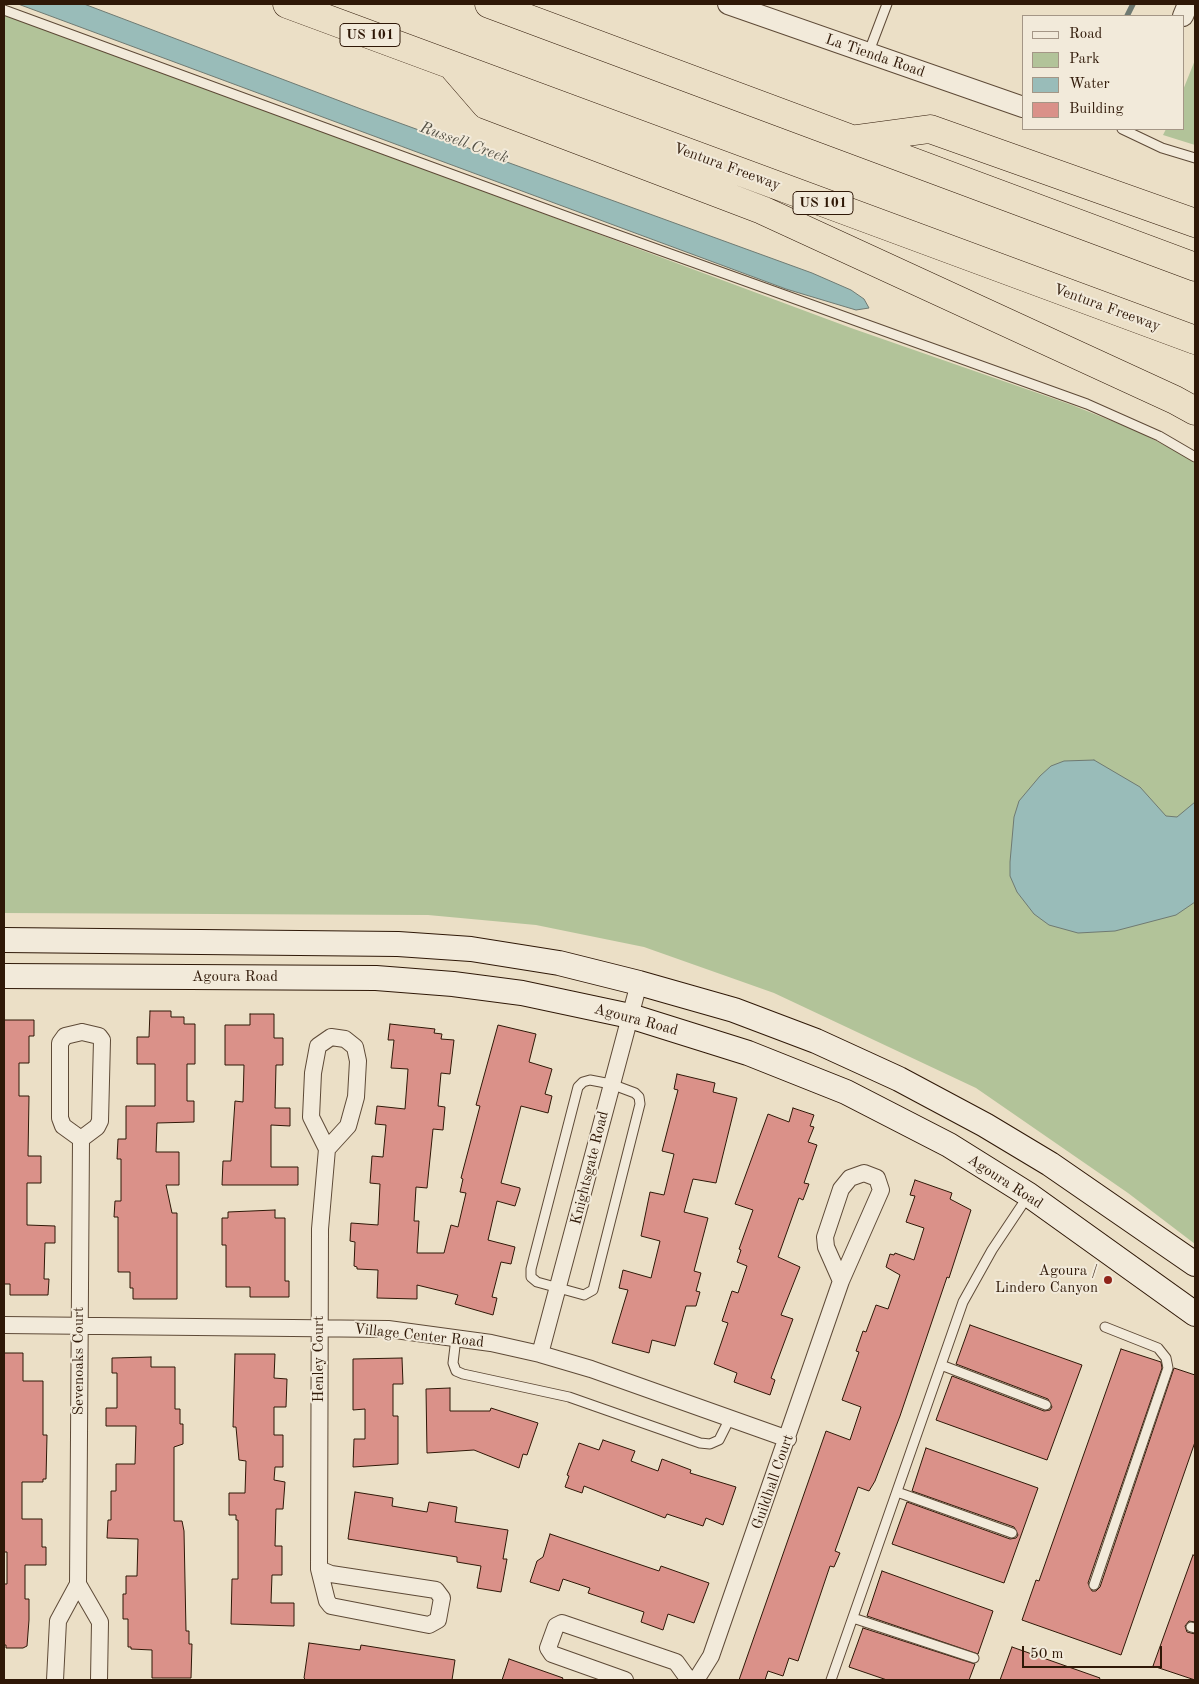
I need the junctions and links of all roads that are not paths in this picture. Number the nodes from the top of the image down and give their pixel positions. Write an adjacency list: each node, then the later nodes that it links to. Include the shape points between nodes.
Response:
1 (287, 4): 7 (highway, Ventura Freeway / US 101)
2 (489, 4): 10 (highway)
3 (728, 4): 6 (street, La Tienda Road)
4 (887, 4): 6 (lane)
5 (4, 10): 16 (lane, via 585,224 1088,404 1141,427)
6 (868, 54): 8 (street, La Tienda Road)
7 (452, 65): 14 (highway, Ventura Freeway / US 101); 15 (highway, via 486,104 762,210 1166,395)
8 (1022, 107)
9 (1124, 130): 11 (lane, via 1162,148)
10 (854, 139): 12 (highway, via 930,129); 13 (highway)
11 (1195, 158)
12 (1195, 223)
13 (1195, 267)
14 (1195, 340)
15 (1195, 412)
16 (1195, 457)
17 (4, 940): 19 (main road, via 398,944 462,948 559,963)
18 (4, 976): 20 (main road, Agoura Road, via 376,978 512,992)
19 (639, 983): 20 (street, Knightsgate Road); 24 (main road, via 734,1010 816,1041 899,1078)
20 (630, 1016): 21 (street, Knightsgate Road); 25 (main road, Agoura Road, via 748,1053 846,1092 949,1146)
21 (611, 1084): 28 (street, Knightsgate Road); 28 (lane, via 590,1080 578,1087 531,1269 537,1282); 28 (lane, via 635,1094 640,1104 617,1197 593,1290 584,1295)
22 (81, 1139): 22 (street, via 100,1122 102,1040 82,1032 65,1036 60,1043 60,1118 63,1126); 31 (street, Sevenoaks Court)
23 (327, 1149): 23 (street, via 348,1126 356,1097 358,1061 355,1047 345,1039 331,1037 318,1046 311,1116); 32 (street, Henley Court, via 320,1229)
24 (1050, 1164): 25 (main road); 26 (main road)
25 (1029, 1195): 29 (main road, Agoura Road); 36 (lane, via 992,1250 963,1302)
26 (1195, 1264)
27 (842, 1281): 27 (street, Guildhall Court, via 881,1190 878,1178 864,1173 850,1178 841,1189 825,1237 826,1247); 39 (street, Guildhall Court)
28 (559, 1289): 35 (street, Knightsgate Road)
29 (1195, 1314)
30 (4, 1325): 31 (street, Village Center Road)
31 (79, 1326): 32 (street, Village Center Road); 43 (street, Sevenoaks Court)
32 (319, 1327): 34 (street, Village Center Road, via 388,1329); 42 (street, Henley Court)
33 (1105, 1327): 44 (lane, via 1158,1348 1166,1358 1168,1368)
34 (456, 1338): 35 (street, Village Center Road); 38 (lane, via 453,1363 456,1371 463,1374 569,1397 700,1443 710,1444 719,1440)
35 (540, 1354): 38 (street, Village Center Road)
36 (941, 1365): 37 (lane); 40 (lane)
37 (1046, 1405)
38 (730, 1418): 39 (street, Village Center Road)
39 (788, 1439): 51 (street, Guildhall Court, via 711,1656)
40 (897, 1492): 41 (lane); 45 (lane)
41 (1012, 1533)
42 (319, 1569): 42 (street, Henley Court, via 331,1606 430,1624 438,1620 442,1598 436,1590 331,1574)
43 (78, 1584): 47 (street, Sevenoaks Court, via 58,1621); 48 (street, via 100,1622)
44 (1094, 1585)
45 (853, 1618): 46 (lane); 52 (lane)
46 (974, 1658)
47 (55, 1680)
48 (99, 1680)
49 (625, 1680): 50 (street, via 552,1654 548,1648 556,1626 562,1623 676,1662)
50 (689, 1680)
51 (696, 1680)
52 (831, 1680)

